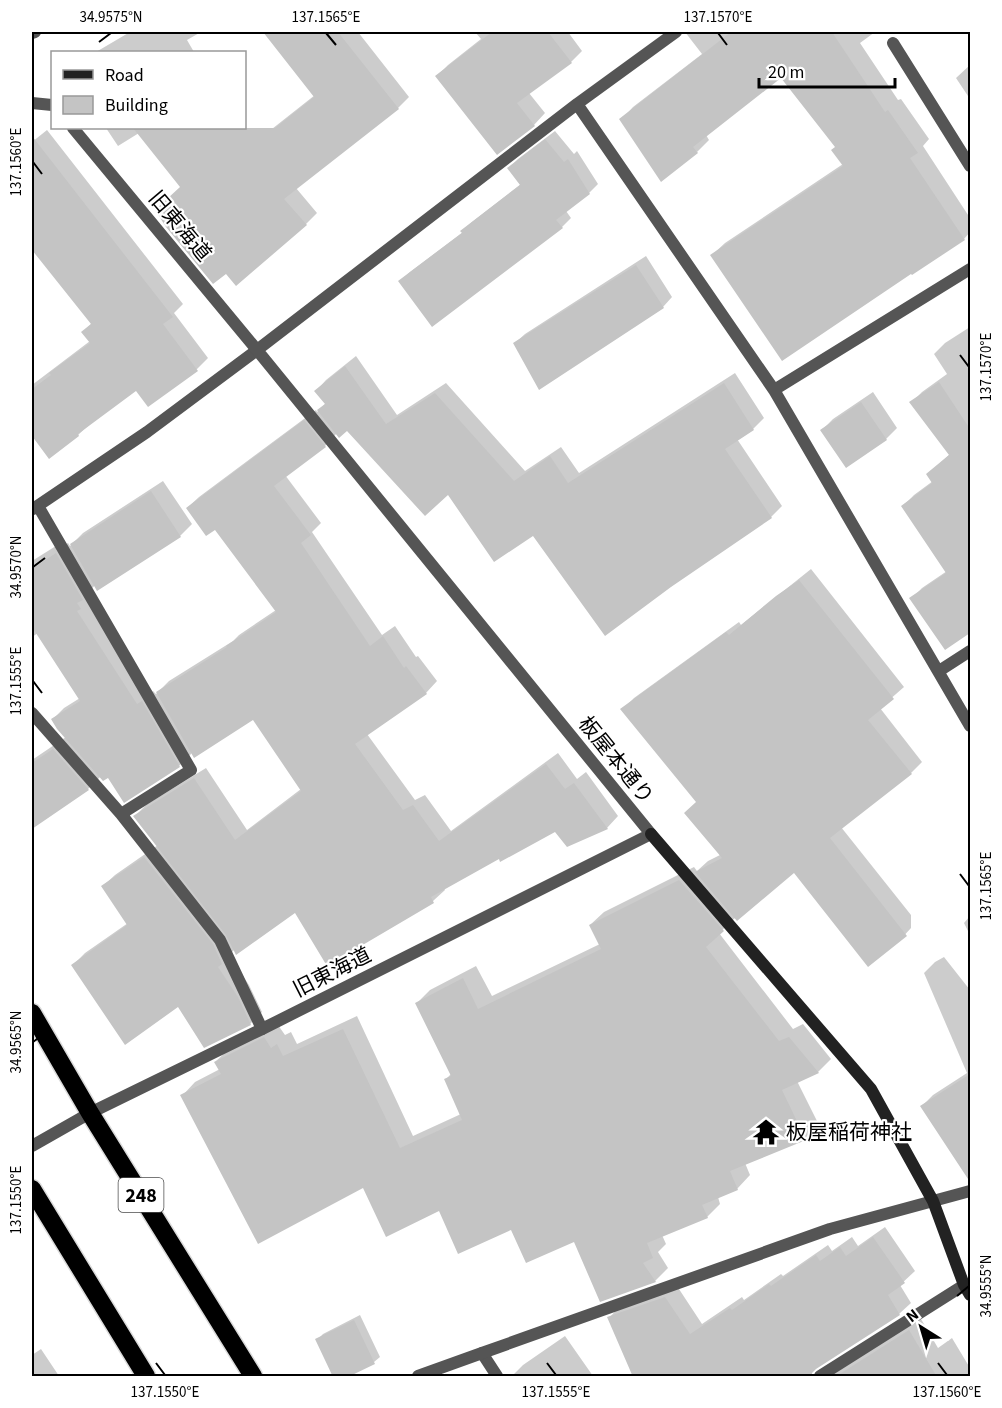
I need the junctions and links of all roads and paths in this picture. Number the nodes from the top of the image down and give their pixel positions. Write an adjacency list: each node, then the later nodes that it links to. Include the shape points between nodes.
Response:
1 (676, 32): 4 (street)
2 (893, 42): 7 (street)
3 (32, 104): 5 (street)
4 (577, 104): 9 (street); 10 (street)
5 (51, 105)
6 (74, 129): 9 (street, 旧東海道)
7 (970, 166)
8 (970, 269): 10 (street)
9 (257, 350): 11 (street, via 147,432); 17 (street, 板屋本通り)
10 (774, 390): 13 (street)
11 (35, 508): 16 (street, via 191,770)
12 (970, 651): 13 (street)
13 (939, 671): 15 (street)
14 (32, 713): 16 (street)
15 (970, 726)
16 (121, 814): 19 (street, via 220,940)
17 (651, 834): 19 (street, 旧東海道); 24 (street, 板屋本通り, via 871,1089)
18 (32, 1013): 20 (highway, 248)
19 (262, 1029): 20 (street, 旧東海道)
20 (90, 1113): 21 (street, 旧東海道); 28 (highway, 248)
21 (32, 1146)
22 (32, 1189): 27 (highway)
23 (970, 1191): 24 (street)
24 (933, 1201): 25 (street, 板屋本通り); 26 (street, via 830,1229)
25 (967, 1290): 31 (street)
26 (482, 1353): 29 (street); 30 (street)
27 (146, 1377)
28 (253, 1377)
29 (418, 1377)
30 (497, 1377)
31 (820, 1377)

